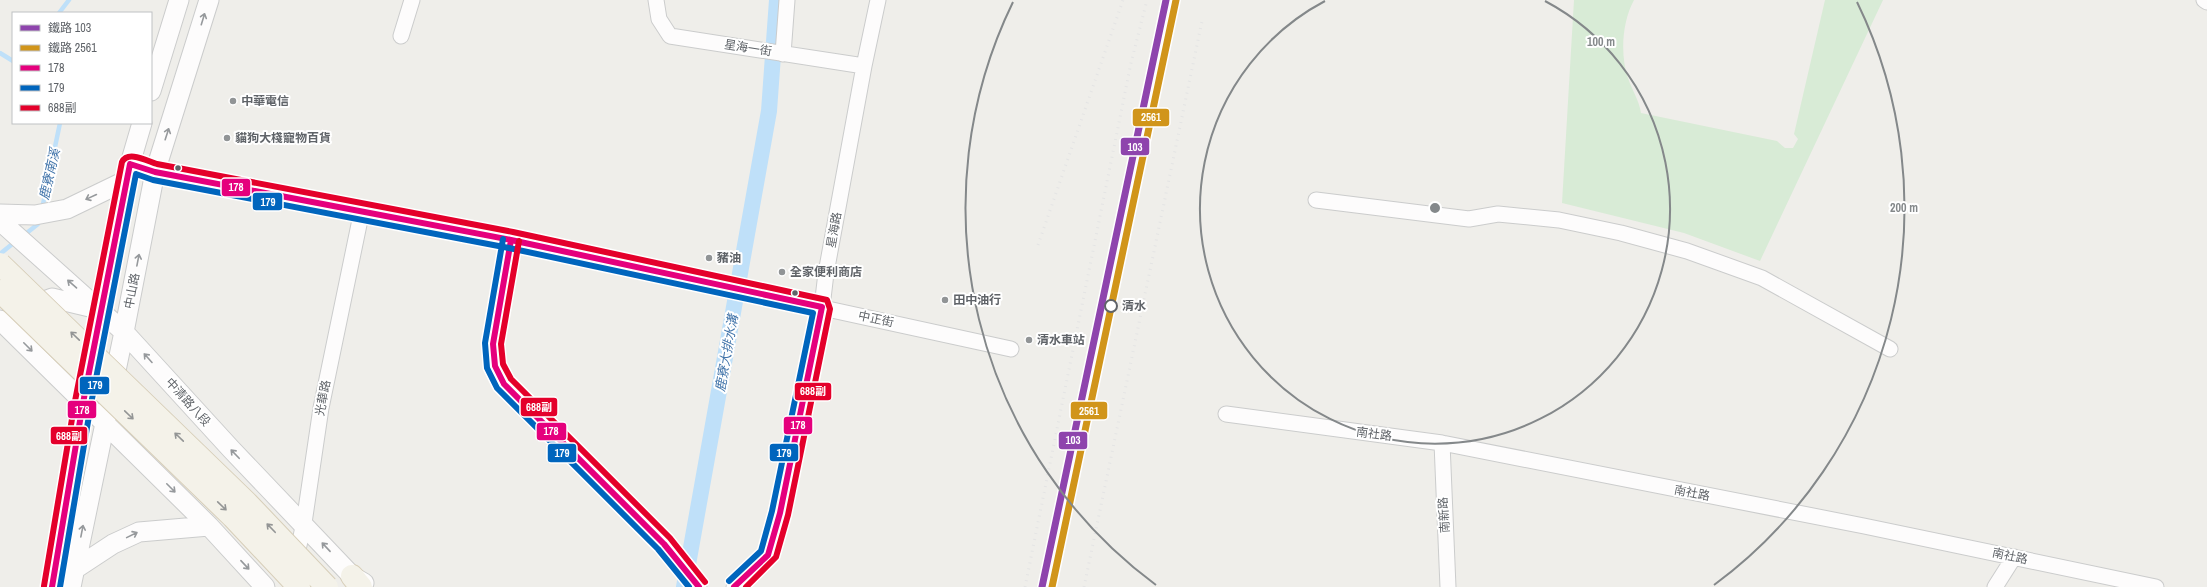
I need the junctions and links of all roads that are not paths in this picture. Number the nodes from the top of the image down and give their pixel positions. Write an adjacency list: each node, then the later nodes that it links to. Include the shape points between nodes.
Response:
1 (180, 0): 12 (street)
2 (209, 0): 15 (street, 中山路, one-way to 2)
3 (412, 0): 9 (street)
4 (656, 0): 10 (street, 星海一街, via 659,19 670,36)
5 (788, 0): 10 (street)
6 (878, 0): 11 (street, 星海路)
7 (2204, 0): 8 (street)
8 (2207, 2)
9 (401, 36)
10 (783, 54): 11 (street, 星海一街)
11 (864, 66): 23 (street, 星海路)
12 (152, 89)
13 (142, 124): 14 (street)
14 (128, 172): 15 (street); 18 (street, one-way to 18, via 67,209 35,215); 24 (street)
15 (155, 172): 17 (street); 26 (street, 中山路, one-way to 15)
16 (1316, 200): 28 (street, via 1469,219 1498,214 1559,220 1621,232 1687,251 1762,278)
17 (362, 210): 20 (street); 33 (street, 光華路, via 321,408)
18 (0, 214)
19 (0, 221): 24 (street, 中清路八段, one-way to 19)
20 (511, 240): 23 (street, 中正街); 44 (street, via 493,344 495,366 504,384 664,544)
21 (0, 264): 42 (main road, one-way to 21, bridge, via 246,503)
22 (0, 291): 41 (main road, one-way to 41, bridge, via 233,517)
23 (822, 307): 27 (street, 中正街); 45 (street, 星海路, via 780,513 768,555)
24 (102, 310): 25 (street, via 52,298 13,314); 26 (street, 中清路八段); 29 (street)
25 (1, 323): 29 (street, one-way to 29)
26 (124, 332): 31 (street, 中山路); 33 (street, 中清路八段, one-way to 26, via 231,449)
27 (1012, 349)
28 (1890, 349)
29 (83, 403): 31 (street); 38 (street)
30 (1226, 414): 32 (street, 南社路)
31 (104, 421): 34 (street, one-way to 34); 36 (street, 中山路, one-way to 31)
32 (1442, 442): 35 (street, 南社路); 46 (street, 南新路)
33 (304, 523): 37 (street, 中清路八段, one-way to 33); 40 (street, 光華路)
34 (209, 526): 36 (street, one-way to 34, via 112,544 139,532); 39 (street, one-way to 39)
35 (2014, 557): 47 (street); 48 (street, 南社路)
36 (73, 578)
37 (357, 581): 43 (street, 中清路八段)
38 (52, 587)
39 (265, 587)
40 (290, 587)
41 (299, 587)
42 (327, 587)
43 (370, 587)
44 (699, 587)
45 (734, 587)
46 (1448, 587)
47 (1994, 587)
48 (2156, 587)

